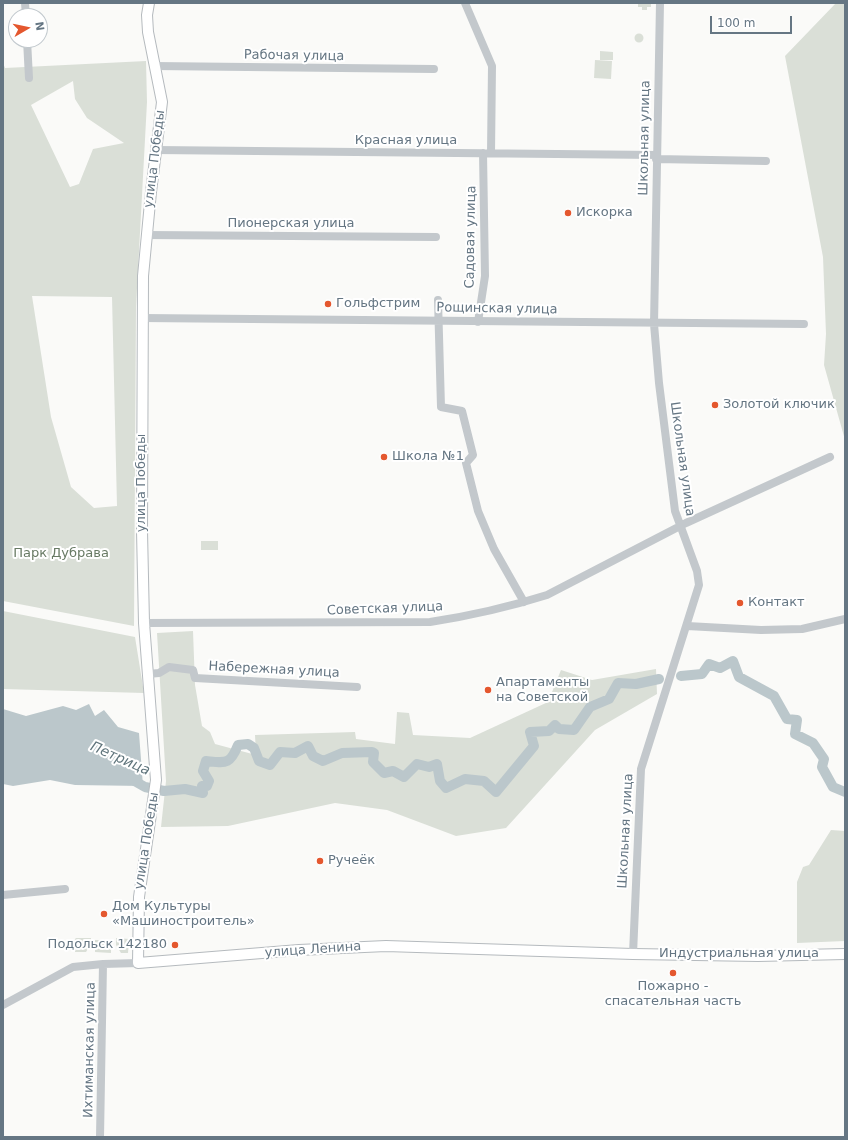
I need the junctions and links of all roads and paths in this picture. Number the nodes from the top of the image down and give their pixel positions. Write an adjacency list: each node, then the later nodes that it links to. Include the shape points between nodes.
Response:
1 (149, 3): 5 (main road, улица Победы, via 148,32)
2 (465, 3): 9 (street, Садовая улица, via 492,66)
3 (660, 3): 10 (street, Школьная улица)
4 (28, 48): 7 (street)
5 (154, 66): 6 (street, Рабочая улица); 8 (main road, улица Победы, via 162,102)
6 (434, 69)
7 (30, 78)
8 (156, 150): 9 (street, Красная улица); 12 (main road, улица Победы)
9 (487, 153): 10 (street, Красная улица); 17 (street, Садовая улица, via 485,276)
10 (656, 157): 11 (street, Красная улица); 18 (street, Школьная улица)
11 (766, 161)
12 (146, 235): 13 (street, Пионерская улица); 15 (main road, улица Победы)
13 (436, 237)
14 (438, 300): 16 (street)
15 (142, 318): 16 (street, Рощинская улица); 24 (main road, улица Победы)
16 (439, 320): 17 (street, Рощинская улица); 22 (street, via 441,407 462,411 473,455 466,463 478,511 494,549)
17 (478, 322): 18 (street, Рощинская улица)
18 (654, 324): 19 (street, Рощинская улица); 21 (street, Школьная улица, via 670,480)
19 (804, 324)
20 (830, 457): 21 (street, Советская улица)
21 (680, 526): 22 (street, Советская улица, via 547,595); 25 (street, Школьная улица, via 699,579)
22 (524, 602): 24 (street, Советская улица, via 455,619 430,622)
23 (845, 620): 25 (street, via 802,629 761,630)
24 (144, 623): 26 (main road, улица Победы)
25 (687, 626): 30 (street, Школьная улица, via 641,769)
26 (148, 674): 27 (street, Набережная улица, via 159,673 169,667 193,670 196,678); 32 (main road, улица Победы, via 156,780 141,881 137,933)
27 (357, 687)
28 (65, 889): 29 (street)
29 (3, 895)
30 (633, 954): 31 (main road, Индустриальная улица); 32 (main road, улица Ленина, via 386,946)
31 (845, 954)
32 (138, 963): 33 (street, улица Ленина)
33 (104, 964): 34 (street, улица Ленина, via 73,967); 35 (street, Ихтиманская улица)
34 (3, 1005)
35 (100, 1137)

